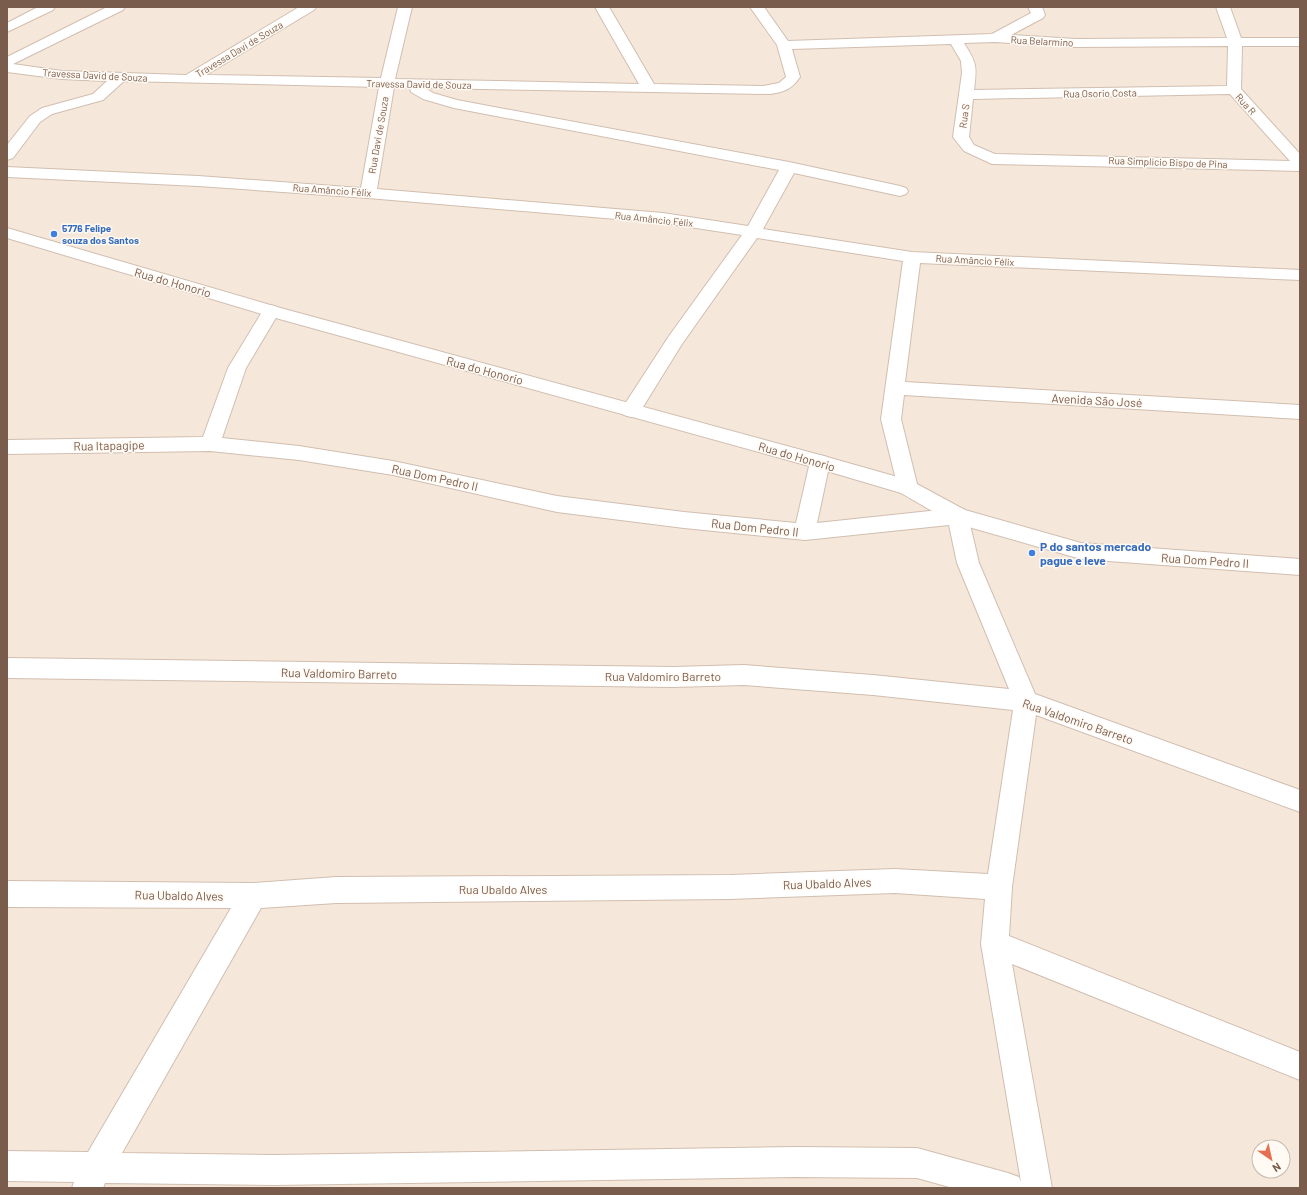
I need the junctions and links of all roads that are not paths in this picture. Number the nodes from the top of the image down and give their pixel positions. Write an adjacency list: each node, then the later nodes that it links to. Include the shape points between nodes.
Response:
1 (48, 7): 9 (street)
2 (118, 7): 16 (street)
3 (309, 7): 19 (street, Travessa Davi de Souza)
4 (405, 7): 20 (street, Rua Davi de Souza)
5 (602, 7): 22 (street)
6 (757, 7): 15 (street)
7 (1224, 7): 12 (street, Rua R)
8 (1037, 11): 10 (street); 14 (street)
9 (7, 28)
10 (995, 38): 11 (street, Rua Belarmino); 14 (street, Rua Belarmino)
11 (955, 39): 15 (street, Rua Belarmino); 24 (street, Rua S, via 968,61)
12 (1235, 42): 13 (street, Rua Belarmino); 14 (street, Rua Belarmino); 23 (street, Rua R)
13 (1300, 42)
14 (1076, 43)
15 (784, 45): 22 (street, Travessa David de Souza, via 793,77 790,83 783,87 742,90)
16 (7, 62)
17 (7, 68): 18 (street, Travessa David de Souza, via 62,75)
18 (120, 77): 19 (street, Travessa David de Souza); 25 (street, via 98,97 47,111 35,119)
19 (189, 79): 20 (street, Travessa David de Souza)
20 (387, 84): 21 (street, Travessa David de Souza); 31 (street, Rua Davi de Souza)
21 (410, 84): 22 (street, Travessa David de Souza); 28 (street, via 421,93 454,104)
22 (649, 88)
23 (1234, 90): 24 (street, Rua Osorio Costa); 27 (street, Rua R)
24 (967, 95): 26 (street, Rua S, via 961,137 969,148 992,158)
25 (7, 155)
26 (1036, 159): 27 (street, Rua Simplicio Bispo de Pina)
27 (1300, 164)
28 (789, 167): 30 (street); 32 (street)
29 (7, 172): 31 (street, Rua Amâncio Félix)
30 (900, 191)
31 (368, 192): 32 (street, Rua Amâncio Félix, via 662,218)
32 (753, 232): 34 (street, Rua Amâncio Félix); 38 (street, via 675,340)
33 (7, 233): 36 (street, Rua do Honorio)
34 (912, 257): 35 (street, Rua Amâncio Félix); 37 (street)
35 (1300, 275)
36 (271, 311): 38 (street, Rua do Honorio); 40 (street, via 237,368)
37 (894, 388): 39 (street, Avenida São José); 43 (street, via 891,419)
38 (631, 410): 42 (street, Rua do Honorio)
39 (1300, 412)
40 (210, 444): 41 (street, Rua Itapagipe); 45 (street, Rua Dom Pedro II, via 299,453 393,468 558,504)
41 (7, 447)
42 (820, 462): 43 (street, Rua do Honorio); 45 (street)
43 (908, 488): 44 (street, Rua do Honorio)
44 (958, 516): 45 (street, Rua Dom Pedro II); 46 (street, Rua Dom Pedro II, via 1081,551); 48 (street, via 968,562)
45 (805, 532)
46 (1300, 567)
47 (7, 668): 48 (street, Rua Valdomiro Barreto, via 657,677 744,675 873,684)
48 (1026, 701): 49 (street, Rua Valdomiro Barreto); 50 (street)
49 (1300, 801)
50 (999, 887): 52 (street, Rua Ubaldo Alves, via 895,881 730,887 336,890); 53 (street)
51 (7, 894): 52 (street, Rua Ubaldo Alves)
52 (253, 896): 56 (street)
53 (995, 944): 54 (street); 58 (street)
54 (1300, 1066)
55 (7, 1166): 56 (street)
56 (91, 1178): 57 (street, via 274,1170 795,1162 917,1163)
57 (1008, 1188)
58 (1037, 1188)

